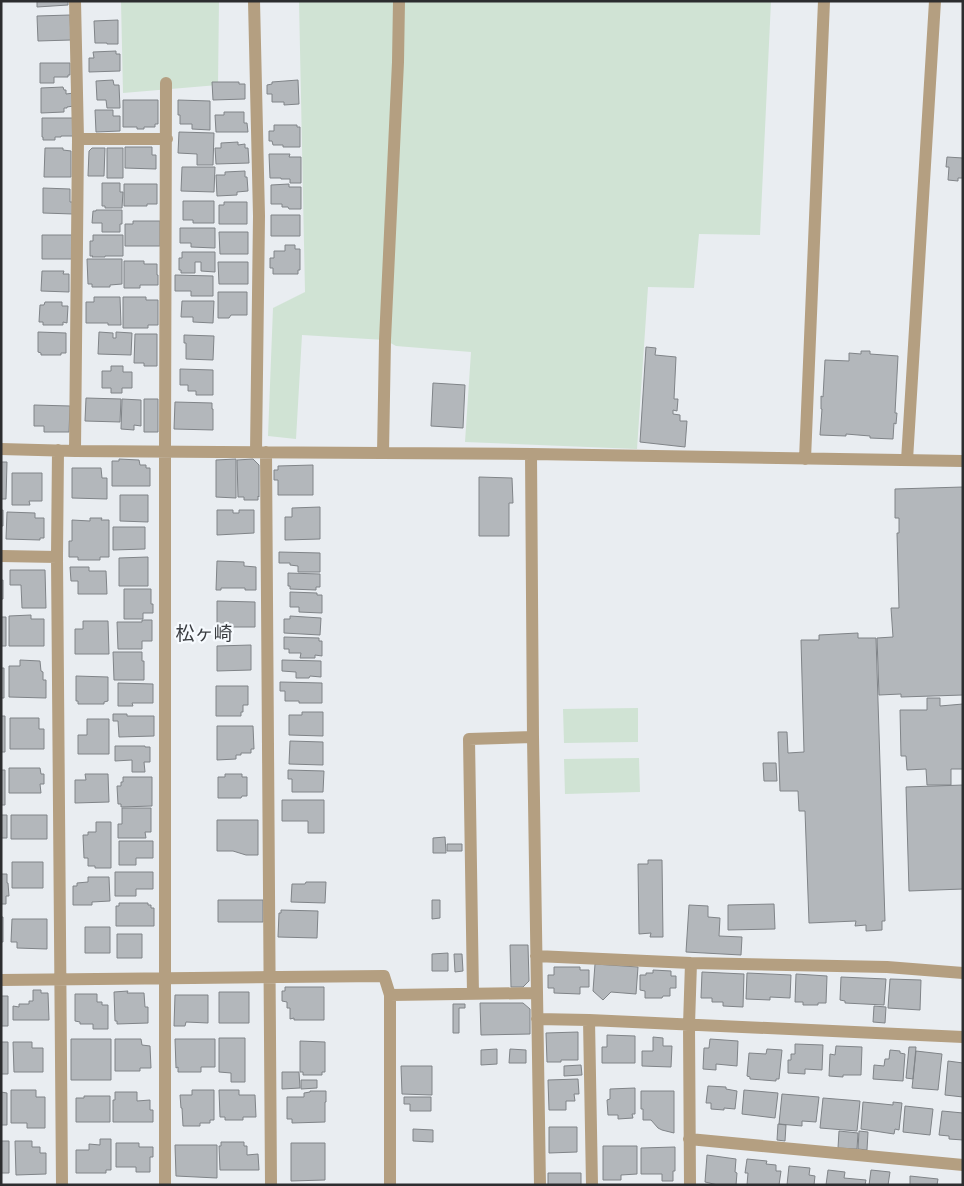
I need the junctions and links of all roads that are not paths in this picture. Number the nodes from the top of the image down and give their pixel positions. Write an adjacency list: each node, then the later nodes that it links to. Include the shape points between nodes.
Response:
1 (75, 1): 7 (street)
2 (254, 1): 13 (street)
3 (399, 1): 14 (street)
4 (824, 1): 16 (street)
5 (935, 1): 17 (street)
6 (166, 83): 8 (street)
7 (78, 139): 8 (street); 11 (street)
8 (167, 139): 12 (street)
9 (1, 449): 10 (street)
10 (58, 450): 11 (street); 20 (street)
11 (75, 451): 12 (street)
12 (165, 451): 13 (street); 25 (street)
13 (261, 452): 14 (street); 26 (street)
14 (383, 453): 15 (street)
15 (531, 454): 16 (street); 21 (street)
16 (805, 459): 17 (street)
17 (907, 460): 18 (street)
18 (963, 461)
19 (1, 556): 20 (street)
20 (57, 557): 27 (street)
21 (533, 737): 22 (street); 30 (street, via 469,739)
22 (536, 956): 23 (street); 29 (street)
23 (691, 964): 24 (street, via 887,967); 34 (street)
24 (963, 972)
25 (166, 977): 26 (street); 27 (street); 39 (street)
26 (269, 978): 31 (street, via 384,976); 40 (street)
27 (61, 979): 28 (street); 38 (street)
28 (1, 980)
29 (536, 993): 30 (street); 32 (street)
30 (473, 994): 31 (street)
31 (390, 995): 41 (street)
32 (537, 1019): 33 (street); 42 (street)
33 (589, 1020): 34 (street); 43 (street)
34 (689, 1025): 35 (street); 36 (street)
35 (963, 1037)
36 (689, 1139): 37 (street); 44 (street)
37 (963, 1165)
38 (62, 1185)
39 (165, 1185)
40 (271, 1185)
41 (390, 1185)
42 (540, 1185)
43 (592, 1185)
44 (690, 1185)

